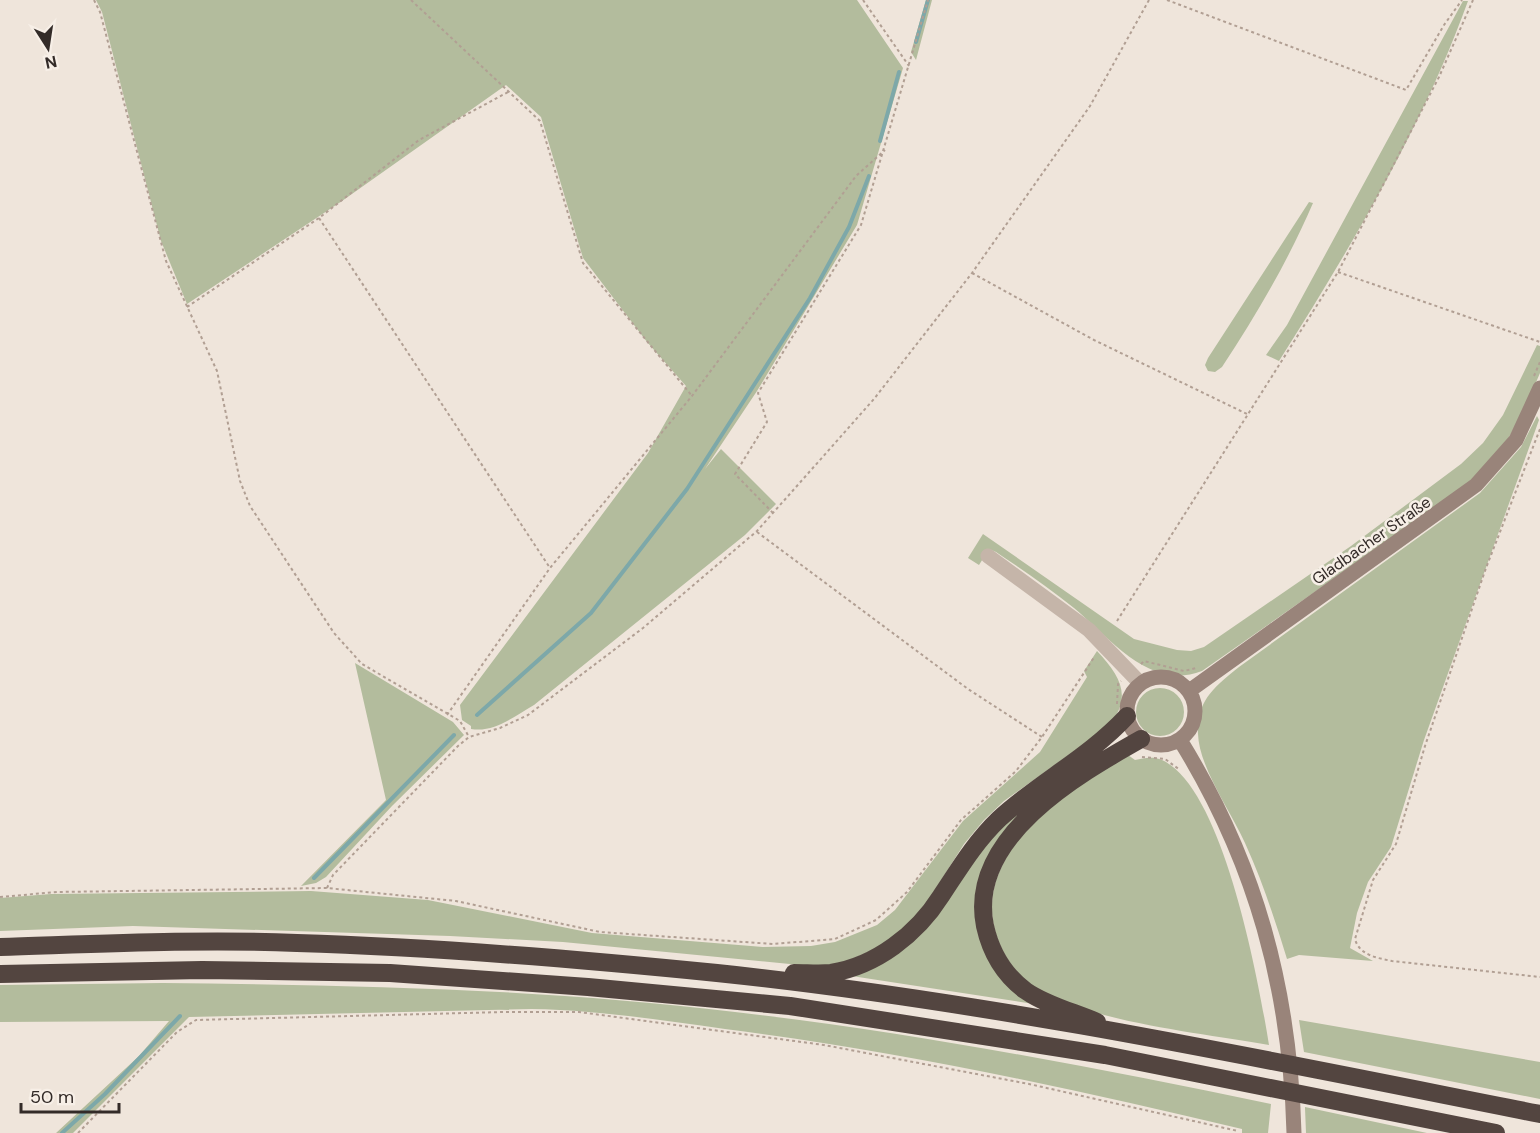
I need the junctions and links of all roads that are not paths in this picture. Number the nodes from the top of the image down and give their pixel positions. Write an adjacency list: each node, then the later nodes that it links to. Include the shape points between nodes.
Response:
1 (1535, 386): 4 (main road, Gladbacher Straße, via 1516,440 1476,485)
2 (988, 555): 3 (street, via 1089,630)
3 (1135, 678): 4 (main road, via 1172,678); 5 (main road)
4 (1189, 691): 6 (main road, via 1194,699 1195,717)
5 (1121, 712): 7 (main road, via 1135,733); 10 (highway, via 1104,741 1020,801 986,831 928,914 886,951 852,968 832,972)
6 (1180, 740): 7 (main road, via 1160,745); 14 (main road, via 1238,849 1274,960 1287,1032)
7 (1134, 743): 11 (highway, via 1037,809 1014,831 993,860 983,897 987,937 1011,978 1027,992)
8 (0, 946): 10 (highway, via 295,942 480,952)
9 (0, 974): 13 (highway, via 202,970 390,973 790,1006 1105,1055)
10 (719, 974): 11 (highway, via 915,999)
11 (1124, 1033): 12 (highway)
12 (1540, 1114)
13 (1447, 1123): 15 (highway); 16 (highway)
14 (1294, 1129)
15 (1474, 1133)
16 (1496, 1133)

